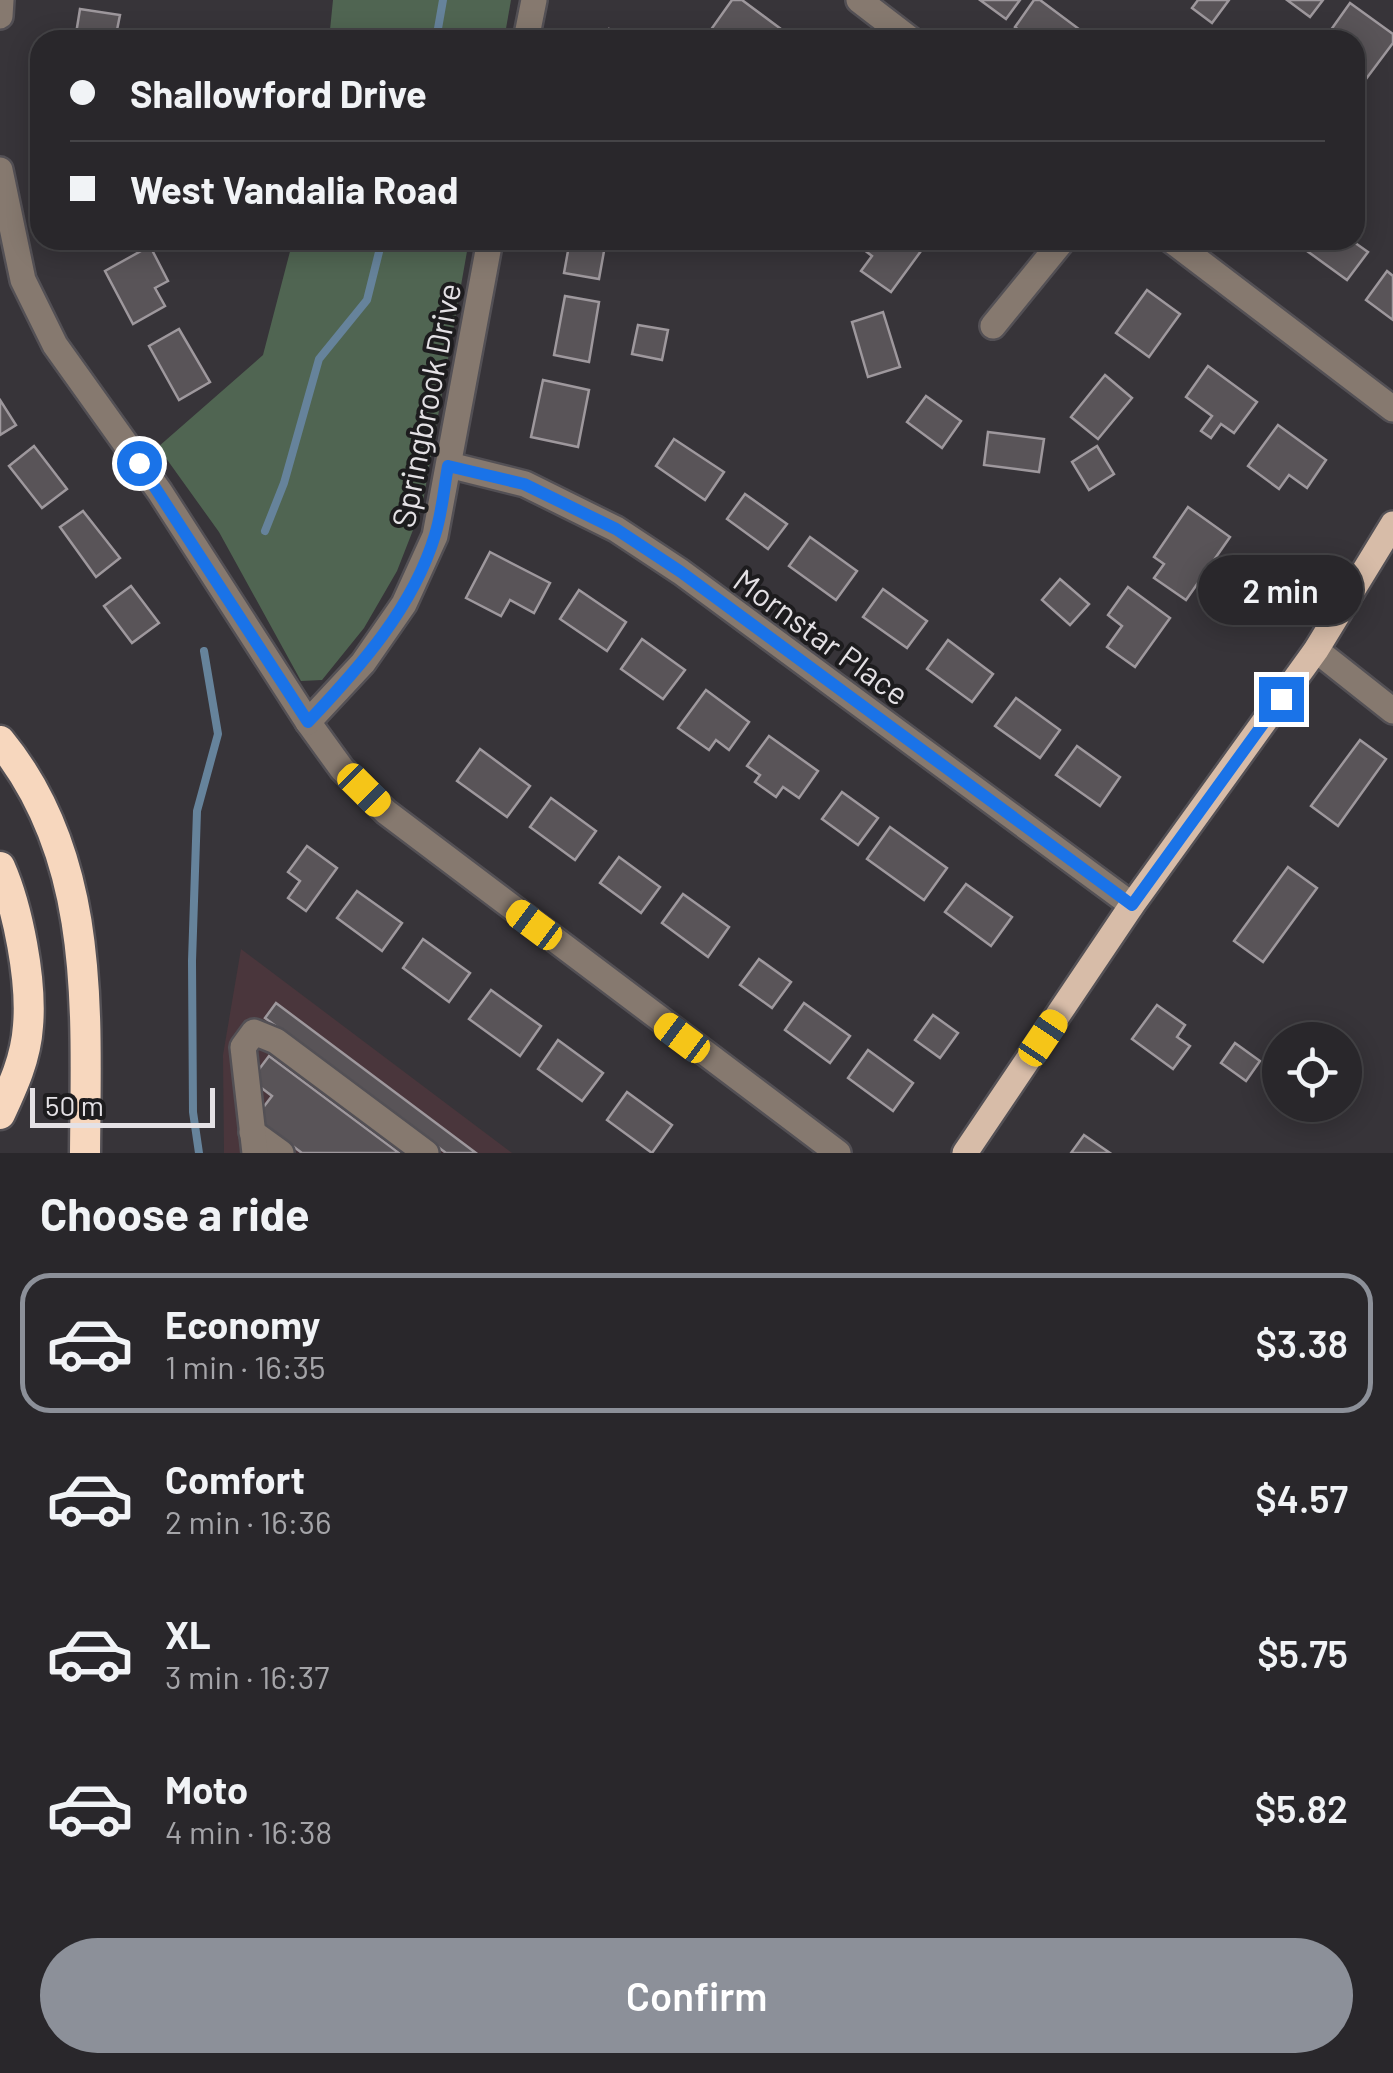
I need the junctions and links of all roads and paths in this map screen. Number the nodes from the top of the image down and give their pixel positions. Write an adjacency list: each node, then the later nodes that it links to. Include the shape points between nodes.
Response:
1 (1, 0): 4 (street)
2 (534, 0): 5 (street)
3 (859, 0): 6 (street)
4 (0, 16)
5 (528, 30)
6 (898, 30)
7 (0, 170): 17 (street, via 23,280 55,346 160,492)
8 (488, 250): 13 (street, Springbrook Drive)
9 (1055, 250): 11 (street)
10 (1184, 250): 12 (street)
11 (993, 326)
12 (1393, 409)
13 (448, 466): 17 (street, Springbrook Drive, via 435,536 404,604 363,663); 20 (street, Mornstar Place, via 524,484 616,529)
14 (1393, 524): 15 (main road)
15 (1316, 650): 16 (street); 20 (main road)
16 (1393, 710)
17 (308, 722): 26 (street, via 342,769 386,812)
18 (0, 741): 23 (highway, via 48,818 79,922)
19 (0, 867): 21 (highway, via 19,936 28,1025 18,1074)
20 (1132, 905): 27 (main road)
21 (0, 1114)
22 (254, 1142): 24 (street); 25 (street, via 244,1047 254,1032 276,1041)
23 (86, 1153)
24 (282, 1153)
25 (426, 1153)
26 (838, 1153)
27 (966, 1153)

